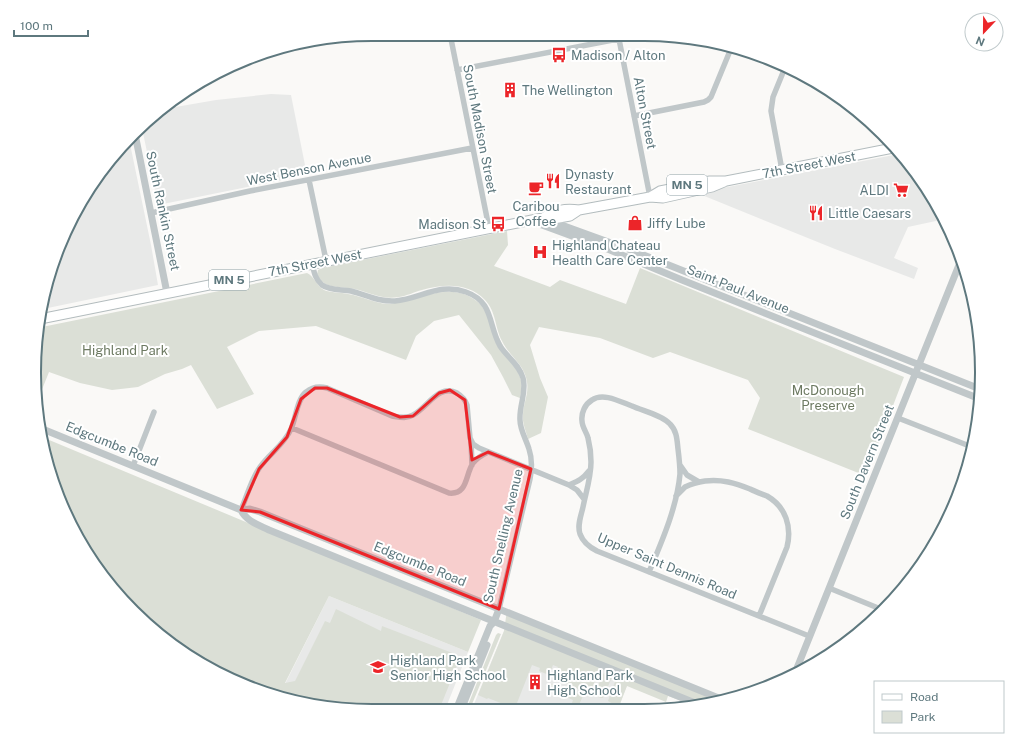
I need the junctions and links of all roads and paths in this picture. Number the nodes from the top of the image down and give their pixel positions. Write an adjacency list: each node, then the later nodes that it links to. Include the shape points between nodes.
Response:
1 (451, 41): 5 (street, South Madison Street)
2 (594, 41): 5 (street)
3 (619, 41): 7 (street, Alton Street)
4 (729, 52): 7 (street, via 708,100)
5 (457, 70): 9 (street, South Madison Street)
6 (783, 72): 11 (street, via 771,103)
7 (634, 116): 13 (street, Alton Street)
8 (136, 140): 14 (street, South Rankin Street)
9 (472, 148): 12 (street, West Benson Avenue); 16 (street, South Madison Street)
10 (888, 149): 11 (main road, 7th Street West / MN 5)
11 (782, 170): 13 (main road, 7th Street West / MN 5, via 726,181 710,181 660,191)
12 (309, 180): 14 (street, West Benson Avenue); 17 (street)
13 (650, 196): 15 (main road, 7th Street West / MN 5, via 579,210 570,216)
14 (151, 213): 20 (street, South Rankin Street)
15 (532, 220): 16 (main road, 7th Street West / MN 5); 22 (street, Saint Paul Avenue, via 556,223 636,252); 23 (street, Saint Paul Avenue)
16 (489, 228): 17 (main road, 7th Street West / MN 5)
17 (326, 260): 18 (main road, 7th Street West / MN 5)
18 (312, 263): 20 (main road, 7th Street West / MN 5); 36 (street, South Snelling Avenue, via 316,279 323,286 382,301 395,301 429,292 457,289 468,292 481,301 490,314 500,344 523,376 520,424 530,454)
19 (958, 268): 22 (street, South Davern Street)
20 (167, 292): 21 (main road, 7th Street West / MN 5)
21 (46, 318)
22 (919, 364): 23 (street, South Davern Street); 24 (street, Saint Paul Avenue)
23 (916, 373): 25 (street, Saint Paul Avenue); 27 (street, South Davern Street)
24 (974, 387)
25 (974, 396)
26 (154, 412): 35 (street)
27 (898, 418): 31 (street); 44 (street, South Davern Street)
28 (292, 428): 30 (street, via 301,399 306,392 315,388 327,388 392,416 400,417 413,416 439,393 450,390 462,396 467,404); 33 (street, via 449,493 463,488); 42 (street, via 259,469)
29 (46, 430): 35 (street, Edgcumbe Road)
30 (470, 438): 32 (street, via 473,444); 33 (street)
31 (967, 445)
32 (488, 452): 33 (street, via 476,459); 36 (street)
33 (472, 465)
34 (680, 465): 37 (street, Upper Saint Dennis Road, via 677,436 669,422 611,398 602,397 593,399 585,406 582,421 590,446); 38 (street, via 687,475); 40 (street)
35 (133, 466): 42 (street, Edgcumbe Road)
36 (531, 469): 39 (street); 46 (street, South Snelling Avenue)
37 (591, 469): 39 (street, via 580,480); 41 (street, Upper Saint Dennis Road)
38 (699, 482): 40 (street, via 684,488); 47 (street, via 730,482 764,495 777,503 787,518 787,547)
39 (569, 485): 41 (street)
40 (676, 496): 43 (street, via 666,531)
41 (584, 499): 43 (street, Upper Saint Dennis Road, via 579,529 586,544 596,551)
42 (241, 510): 46 (street, Edgcumbe Road, via 260,512); 48 (street, Edgcumbe Road, via 243,515 269,530)
43 (649, 572): 47 (street, Upper Saint Dennis Road)
44 (829, 588): 45 (street); 49 (street, South Davern Street)
45 (877, 608)
46 (499, 609): 48 (street, South Snelling Avenue); 51 (street, Edgcumbe Road)
47 (759, 616): 49 (street, Upper Saint Dennis Road)
48 (494, 622): 52 (street, Edgcumbe Road); 53 (street, South Snelling Avenue, via 490,626); 54 (street, South Snelling Avenue, via 494,628)
49 (810, 636): 50 (street, South Davern Street)
50 (797, 666)
51 (715, 696)
52 (689, 701)
53 (458, 704)
54 (463, 704)

